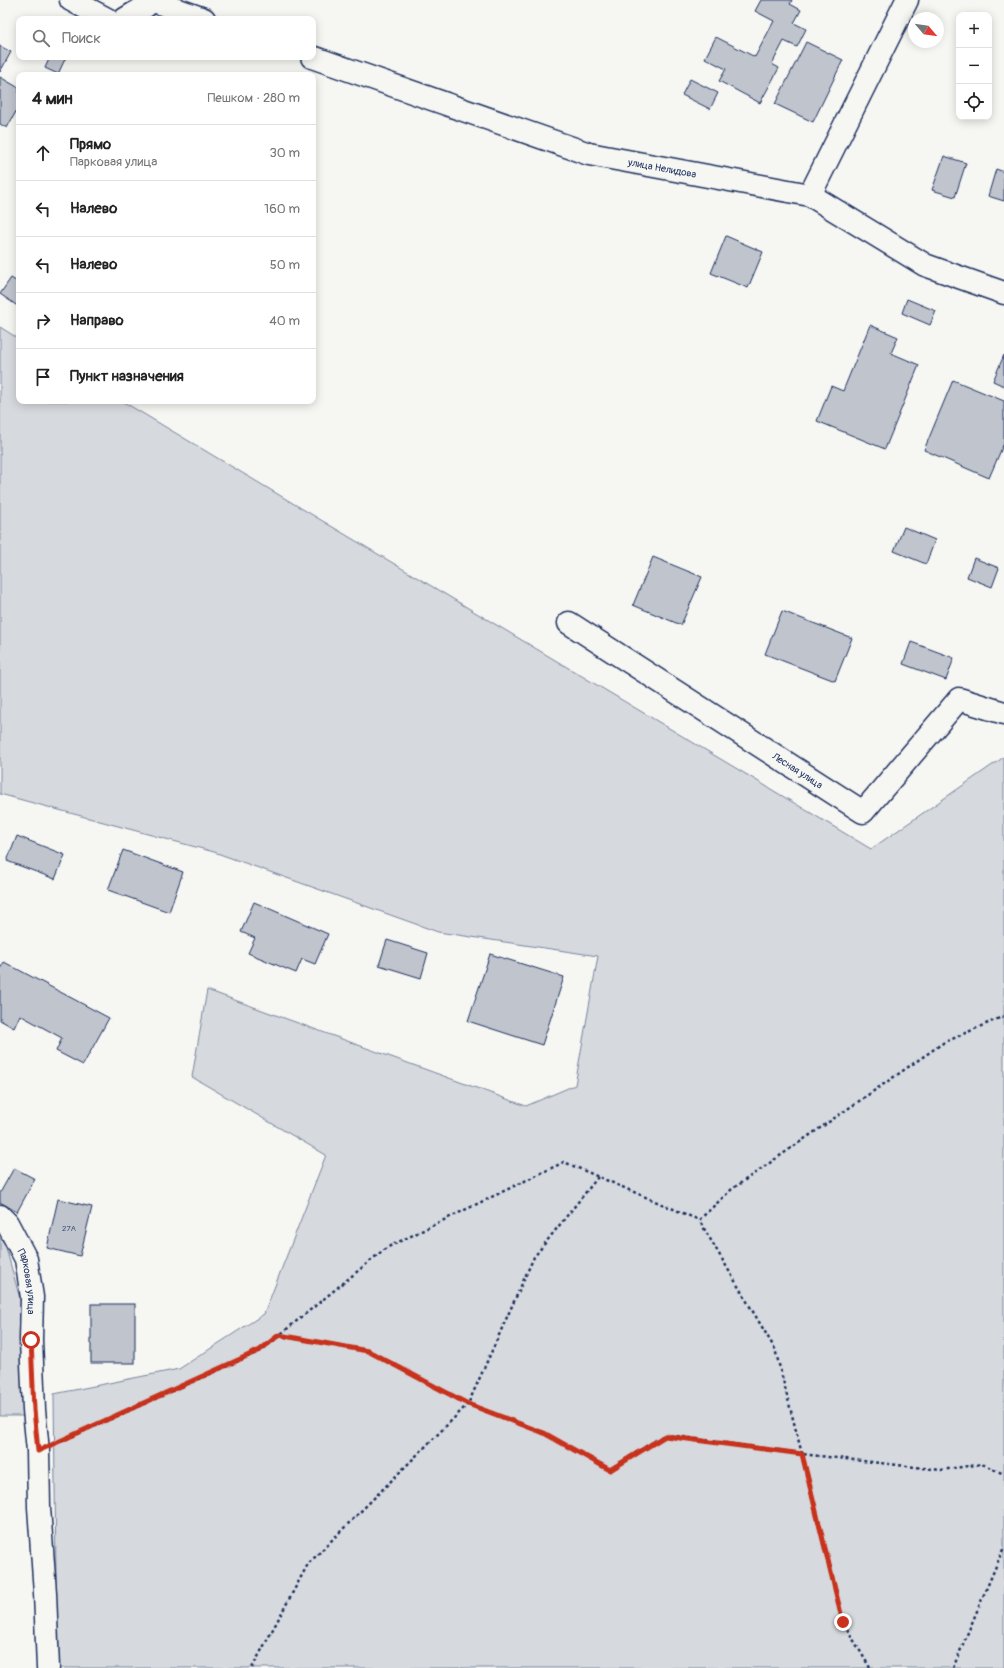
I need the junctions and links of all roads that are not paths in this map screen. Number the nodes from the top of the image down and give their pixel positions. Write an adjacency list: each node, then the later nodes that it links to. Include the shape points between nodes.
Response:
1 (71, 0): 5 (street)
2 (150, 0): 6 (street, via 146,6)
3 (157, 0): 7 (street, via 156,2)
4 (907, 0): 9 (street)
5 (101, 16)
6 (130, 16)
7 (195, 16)
8 (316, 58): 9 (street, улица Нелидова, via 589,154)
9 (810, 196): 10 (street, улица Нелидова, via 925,264)
10 (1004, 293)
11 (569, 623): 12 (street, Лесная улица, via 863,812 959,699)
12 (1004, 713)
13 (0, 1216): 14 (street, Парковая улица, via 7,1222 26,1260 31,1289 34,1410)
14 (48, 1668)

